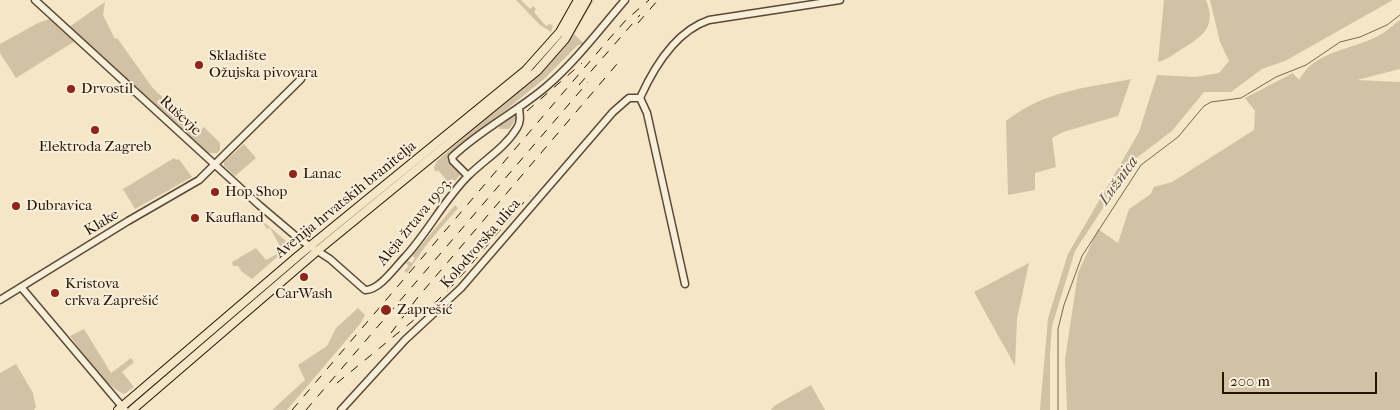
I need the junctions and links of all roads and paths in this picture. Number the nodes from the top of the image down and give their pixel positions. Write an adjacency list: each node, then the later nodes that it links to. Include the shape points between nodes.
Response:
1 (35, 0): 9 (street, Ruševje)
2 (578, 0): 11 (main road, Avenija hrvatskih branitelja, via 560,32 533,63)
3 (587, 0): 12 (main road, Avenija hrvatskih branitelja, via 565,39 537,71)
4 (626, 0): 8 (street, via 570,63)
5 (840, 0): 7 (street, via 698,23 678,39 658,64)
6 (301, 79): 9 (street, Klake)
7 (640, 98): 13 (street, via 647,113); 18 (street, Kolodvorska ulica, via 629,98 613,112 460,288 405,340)
8 (519, 109): 10 (street, Aleja žrtava 1903., via 520,122 506,142); 10 (street, via 475,137 452,157)
9 (215, 165): 11 (street, Ruševje); 14 (street, Klake, via 200,180)
10 (468, 176): 12 (street, Aleja žrtava 1903., via 413,248 371,290 361,287)
11 (309, 247): 12 (street, Aleja žrtava 1903.); 16 (main road, Avenija hrvatskih branitelja)
12 (317, 251): 17 (main road, Avenija hrvatskih branitelja)
13 (685, 284)
14 (21, 287): 15 (street, Klake); 16 (street)
15 (0, 300)
16 (122, 409)
17 (132, 410)
18 (341, 410)

